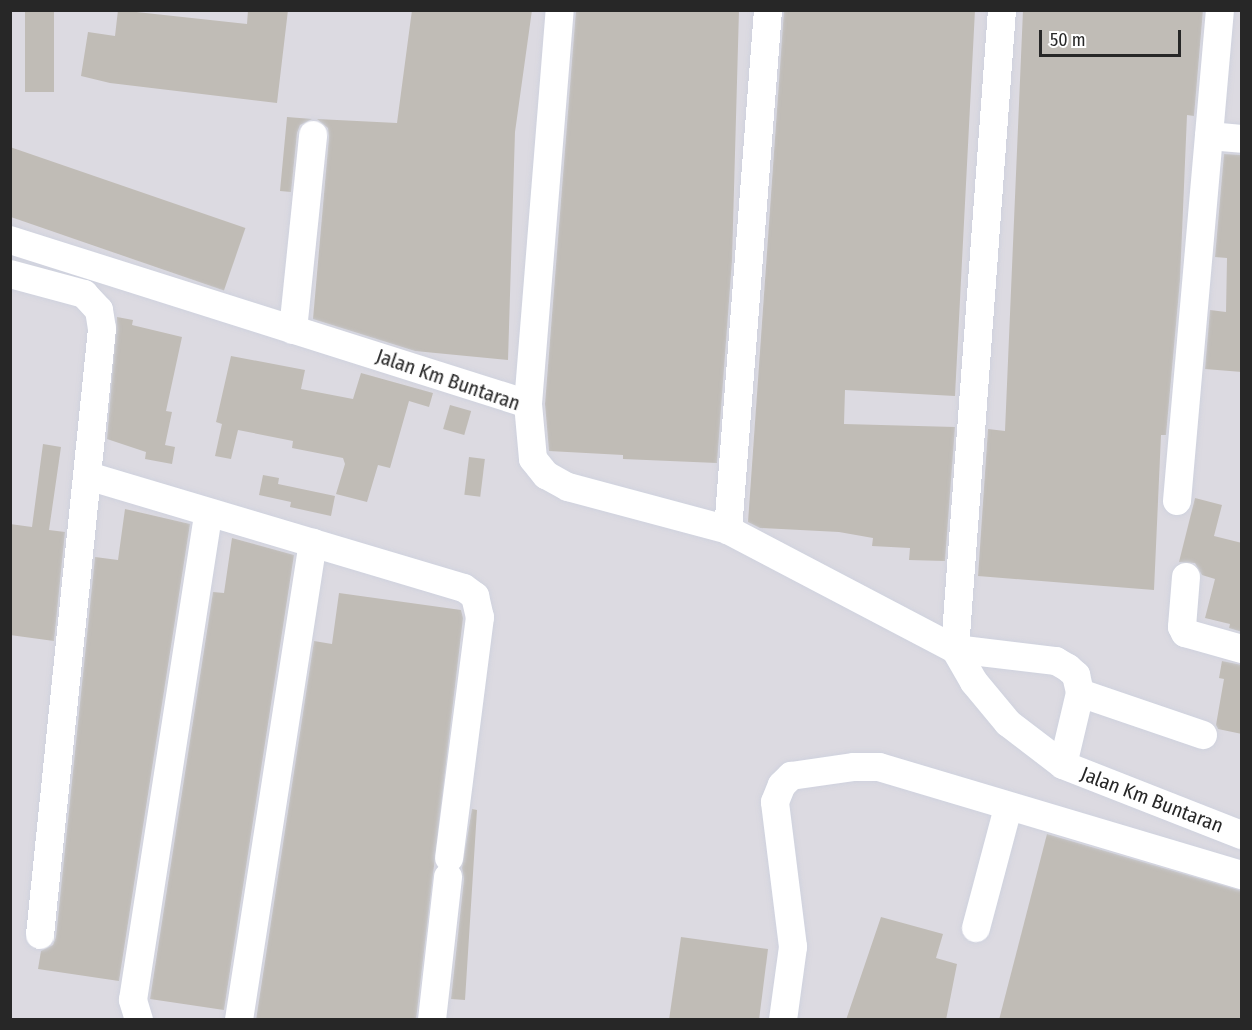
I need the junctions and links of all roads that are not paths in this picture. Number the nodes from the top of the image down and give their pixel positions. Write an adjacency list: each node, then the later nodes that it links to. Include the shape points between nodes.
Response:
1 (560, 10): 11 (lane)
2 (768, 10): 15 (lane)
3 (1002, 10): 18 (lane)
4 (1220, 10): 6 (lane)
5 (313, 135): 10 (lane)
6 (1209, 136): 7 (lane); 13 (lane)
7 (1242, 139)
8 (10, 240): 10 (lane, Jalan Km Buntaran)
9 (10, 274): 12 (lane, via 84,294 99,310 102,329)
10 (293, 330): 11 (lane, Jalan Km Buntaran)
11 (528, 404): 15 (lane, Jalan Km Buntaran, via 533,459 546,475 568,487)
12 (88, 476): 14 (lane); 27 (lane)
13 (1177, 501)
14 (208, 514): 16 (lane); 28 (lane, via 133,1000)
15 (728, 530): 18 (lane, Jalan Km Buntaran)
16 (313, 543): 29 (lane); 30 (lane, via 464,588 475,596 480,617)
17 (1186, 577): 19 (lane, via 1182,627 1185,633)
18 (955, 649): 20 (lane, Jalan Km Buntaran, via 1056,661 1076,675); 22 (lane, Jalan Km Buntaran, via 974,682 1008,723)
19 (1242, 649)
20 (1080, 693): 21 (lane); 22 (lane, Jalan Km Buntaran)
21 (1203, 735)
22 (1063, 765): 24 (lane, Jalan Km Buntaran)
23 (1008, 808): 25 (lane); 26 (lane); 31 (lane, via 879,768 854,766 791,776 775,802 793,947)
24 (1242, 835)
25 (1242, 875)
26 (976, 928)
27 (40, 935)
28 (139, 1020)
29 (239, 1020)
30 (432, 1020)
31 (783, 1020)

